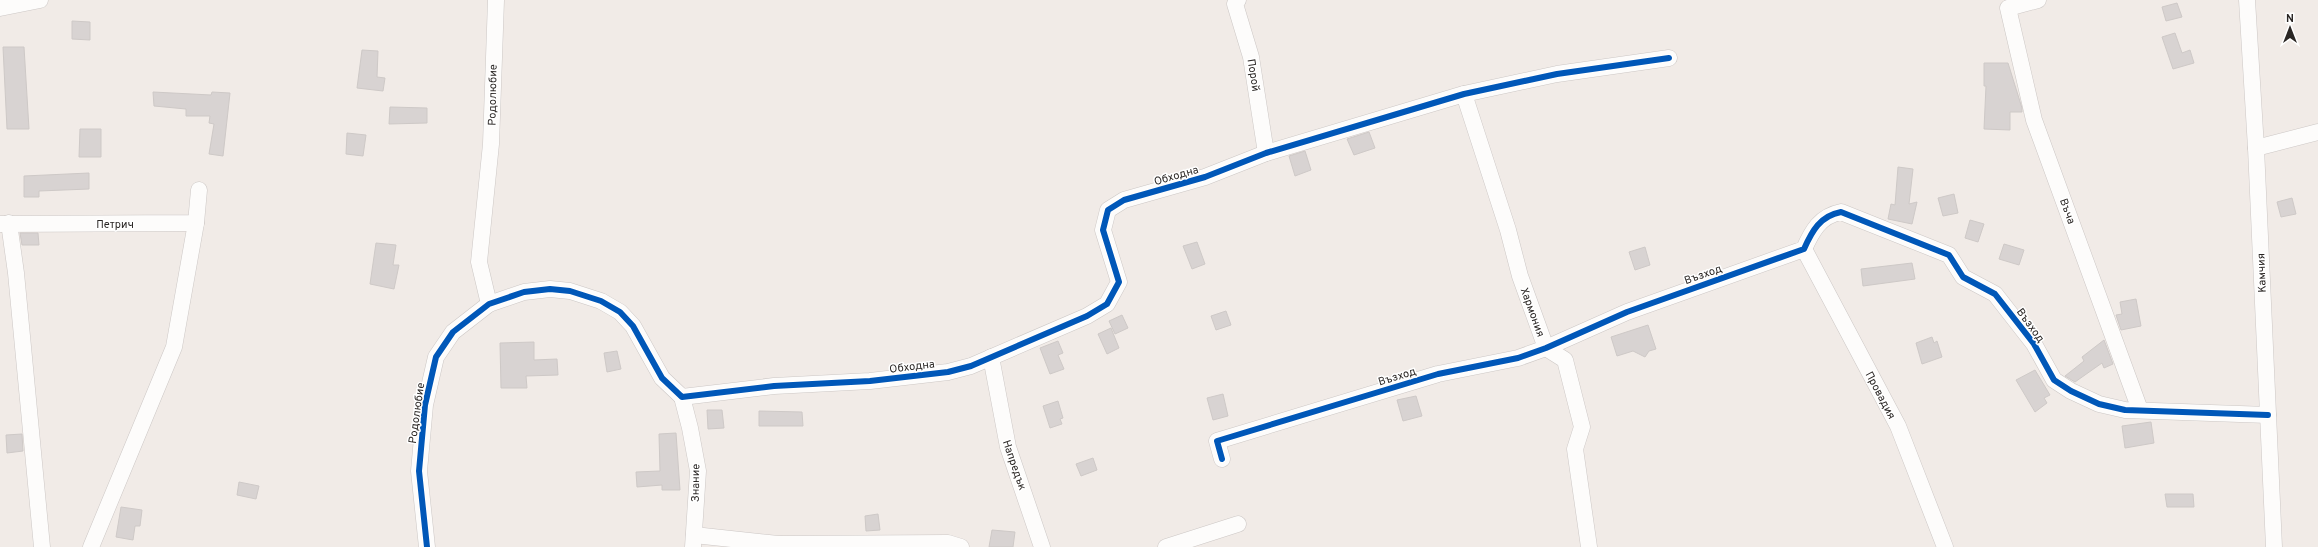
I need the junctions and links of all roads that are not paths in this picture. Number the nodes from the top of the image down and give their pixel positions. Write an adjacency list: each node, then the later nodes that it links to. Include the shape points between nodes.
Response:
1 (40, 0): 6 (street)
2 (496, 0): 16 (street, Родолюбие, via 491,144 479,262)
3 (1238, 0): 11 (street, Порой, via 1235,4 1251,57)
4 (2038, 0): 20 (street, Въча, via 2008,8 2034,120)
5 (2247, 0): 10 (street, Камчия)
6 (0, 8)
7 (1669, 58): 8 (street, Обходна, via 1557,74)
8 (1464, 94): 11 (street, Обходна); 17 (street, Хармония, via 1508,230 1520,276)
9 (2318, 132): 10 (street)
10 (2256, 148): 21 (street, Камчия)
11 (1266, 153): 18 (street, Обходна, via 1205,177 1124,200 1108,210 1103,230 1118,282 1107,304 1087,316)
12 (199, 190): 14 (street)
13 (4, 223): 14 (street, Петрич); 25 (street, via 16,273)
14 (196, 223): 26 (street, via 174,347)
15 (1804, 249): 17 (street, Възход, via 1627,312); 20 (street, Възход, via 1811,232 1824,218 1841,212 1949,255 1963,277 1995,294 2034,344 2054,380 2100,404 2125,410); 32 (street, Провадия, via 1898,426)
16 (489, 304): 19 (street, via 524,292 550,290 570,291 601,301 620,312 633,326 662,378); 27 (street, Родолюбие, via 453,332 436,357 425,405 419,471)
17 (1546, 348): 22 (street, Възход, via 1518,358 1438,374 1217,441); 31 (street, Хармония, via 1565,360 1582,427 1575,449)
18 (991, 357): 19 (street, Обходна, via 948,372 870,381 774,386); 29 (street, Напредък, via 1008,447)
19 (682, 398): 24 (street, Знание, via 698,471)
20 (2140, 410): 21 (street, Възход)
21 (2268, 415): 33 (street, Камчия)
22 (1222, 459)
23 (1238, 524): 30 (street)
24 (693, 541): 28 (street, via 778,544 948,543)
25 (42, 547)
26 (91, 547)
27 (427, 547)
28 (961, 547)
29 (1042, 547)
30 (1166, 547)
31 (1589, 547)
32 (1945, 547)
33 (2274, 547)

